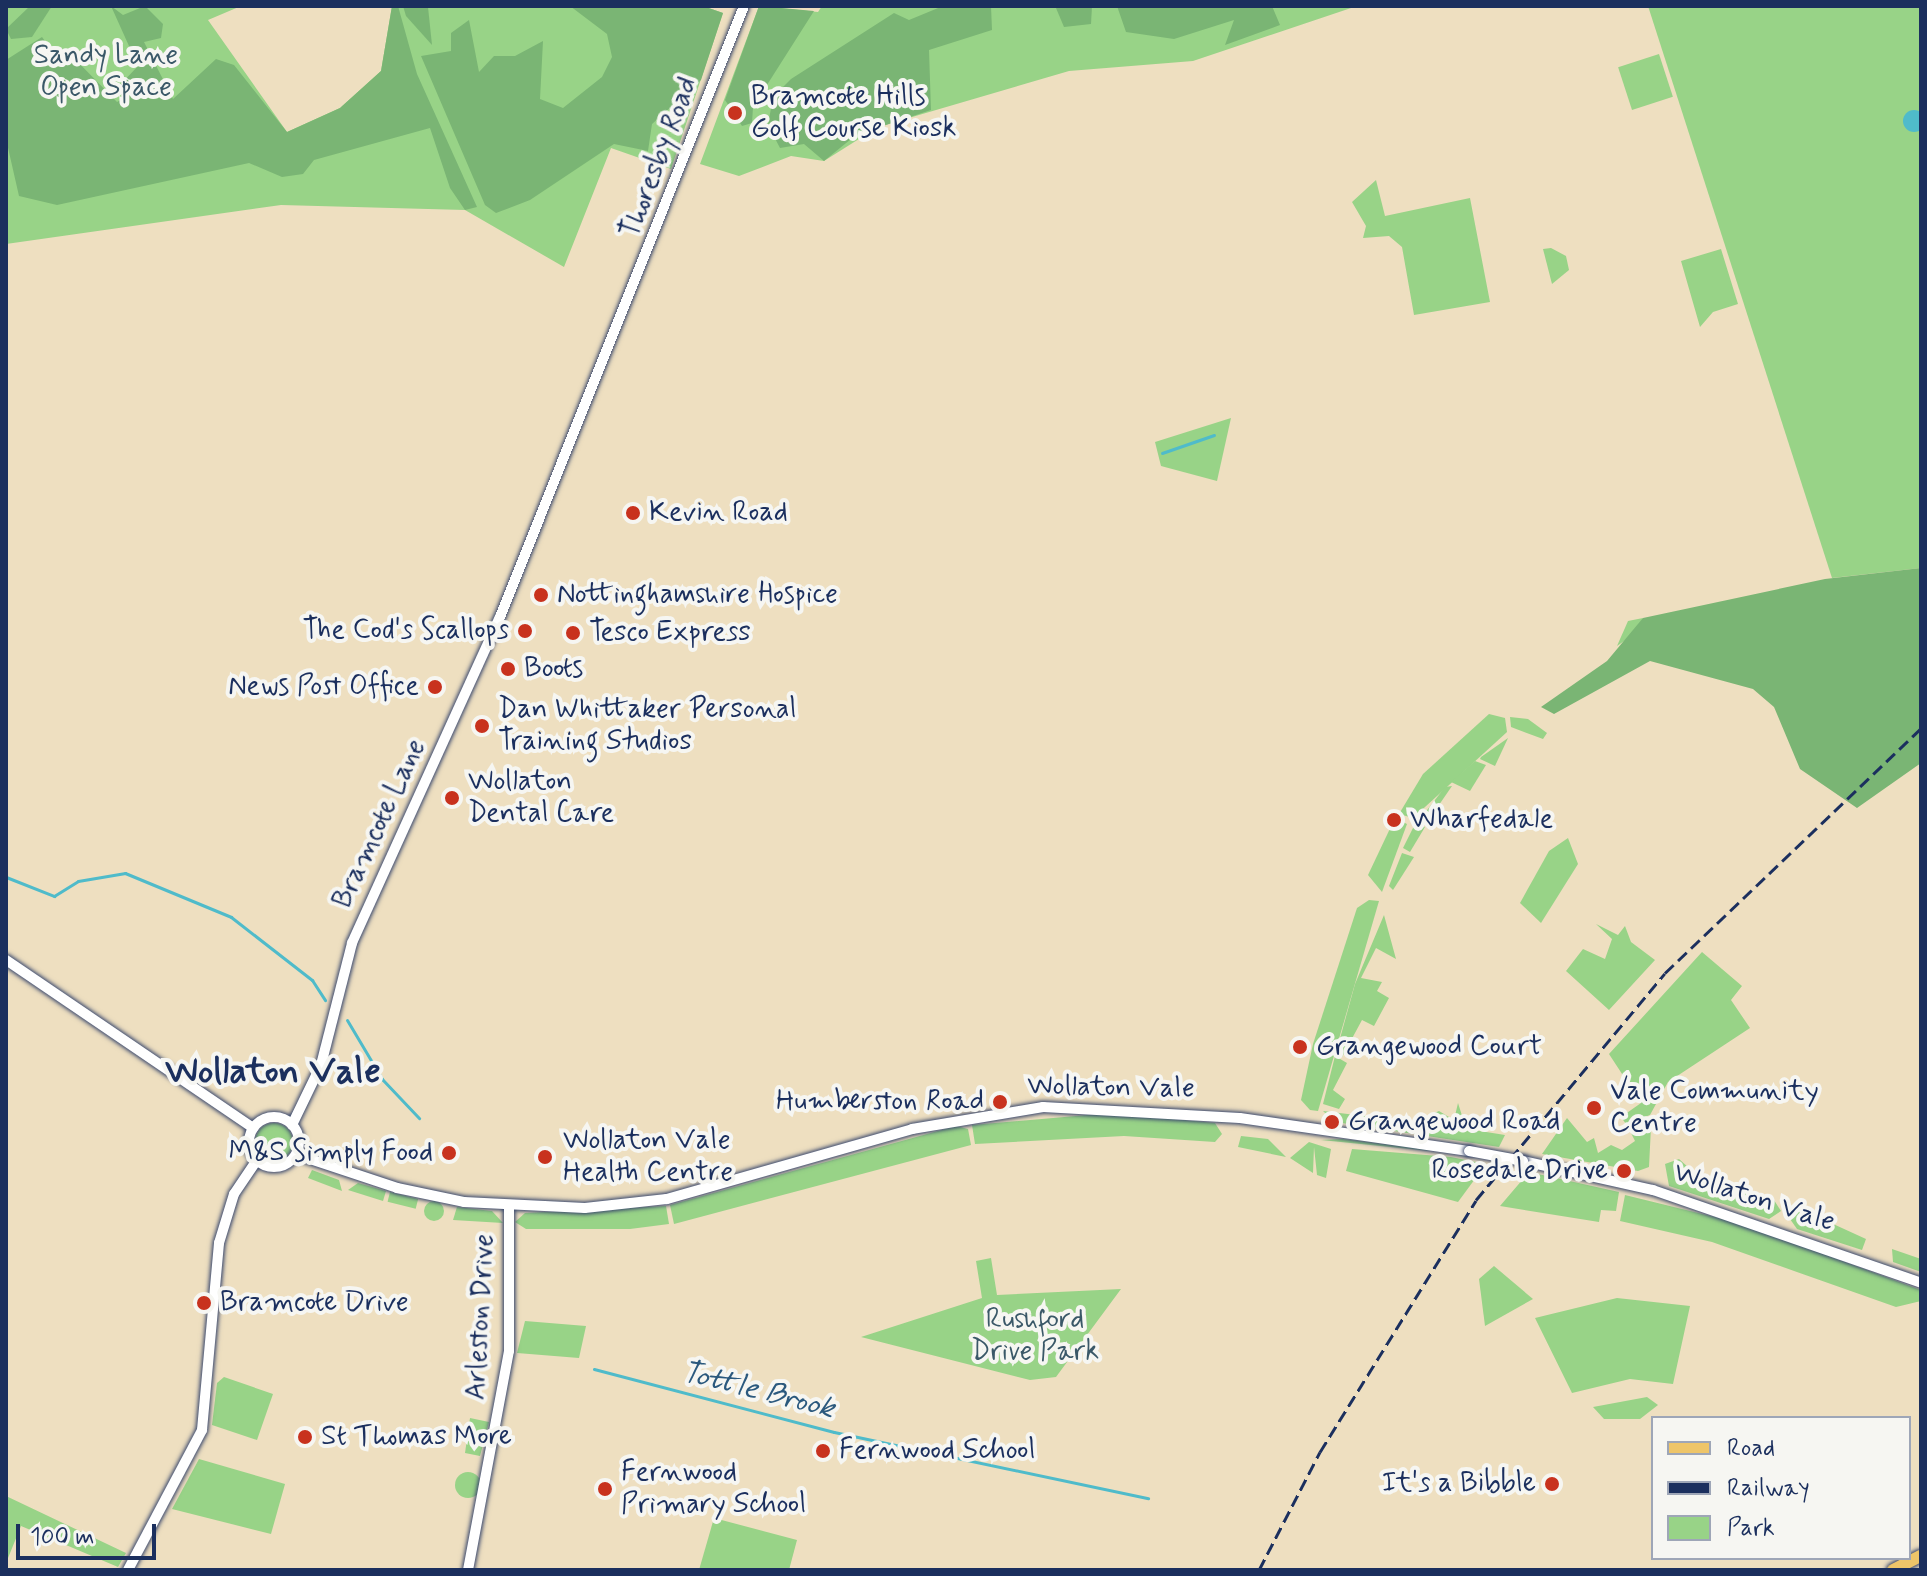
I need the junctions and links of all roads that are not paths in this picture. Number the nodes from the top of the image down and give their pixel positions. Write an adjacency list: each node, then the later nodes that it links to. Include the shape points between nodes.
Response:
1 (744, 6): 2 (street, Thoresby Road)
2 (620, 326): 4 (street, Bramcote Lane, via 462,706 352,943 321,1065)
3 (6, 960): 5 (street)
4 (292, 1125): 5 (street, via 271,1120); 6 (street)
5 (253, 1128): 7 (street, via 249,1146)
6 (298, 1155): 7 (street, Wollaton Vale, via 278,1163); 8 (street, Wollaton Vale, via 397,1188)
7 (256, 1161): 11 (street, via 234,1194 219,1243 202,1430)
8 (509, 1207): 9 (street, Wollaton Vale, bridge, via 667,1199 912,1129 1043,1107 1240,1118 1523,1161 1653,1190); 12 (street, Arleston Drive, via 509,1351)
9 (1921, 1283)
10 (1921, 1556): 13 (main road)
11 (128, 1570)
12 (468, 1570)
13 (1893, 1570)

